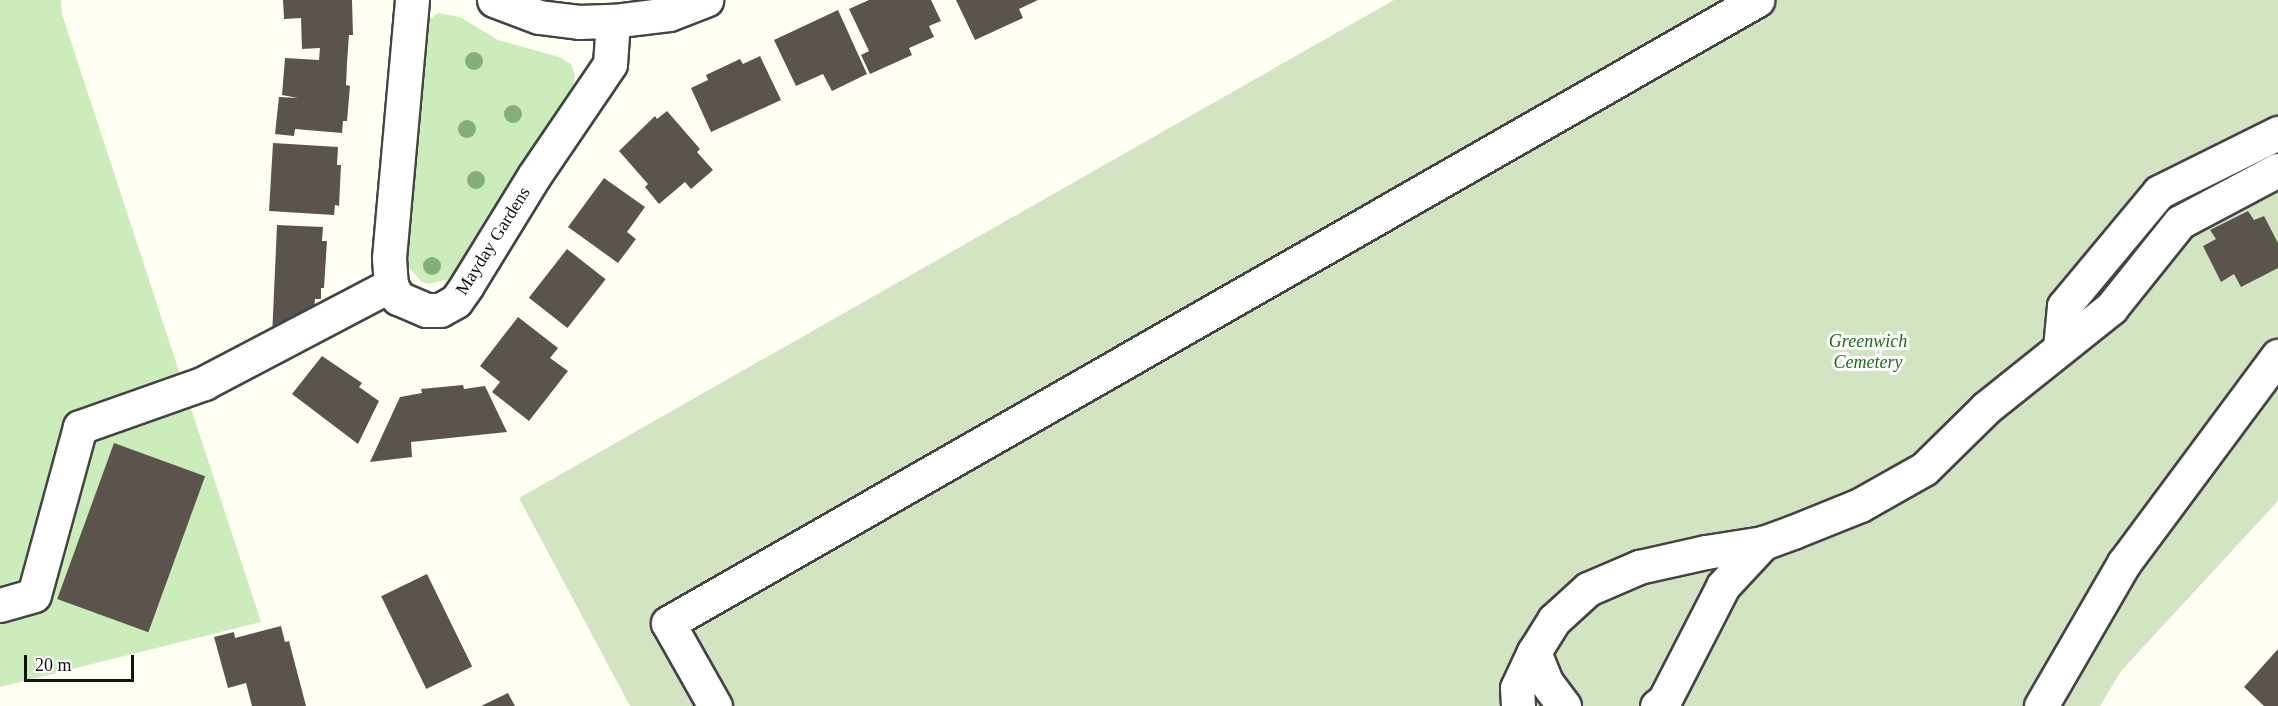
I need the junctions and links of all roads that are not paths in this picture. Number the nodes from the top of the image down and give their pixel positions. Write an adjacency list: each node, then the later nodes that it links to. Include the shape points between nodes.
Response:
1 (412, 0): 8 (street, via 389,258)
2 (494, 0): 5 (street, via 539,17)
3 (706, 0): 5 (street, via 669,14)
4 (1757, 0): 15 (street, via 668,623)
5 (613, 21): 8 (street, Mayday Gardens, via 610,64 456,301 440,310 426,310 398,298)
6 (2278, 133): 9 (street, via 2159,192 2064,306)
7 (2278, 170): 9 (street, via 2181,222 2111,308)
8 (391, 285): 12 (street, via 204,383 80,428 34,595)
9 (2060, 348): 11 (street, via 1987,407 1924,469 1860,505)
10 (2278, 357): 18 (street, via 2124,563)
11 (1763, 543): 13 (street, via 1639,567 1588,589 1554,620); 17 (street, via 1723,586 1664,701)
12 (0, 605)
13 (1534, 652): 14 (street); 16 (street, via 1546,682)
14 (1514, 700)
15 (715, 706)
16 (1564, 706)
17 (1657, 706)
18 (2041, 706)

